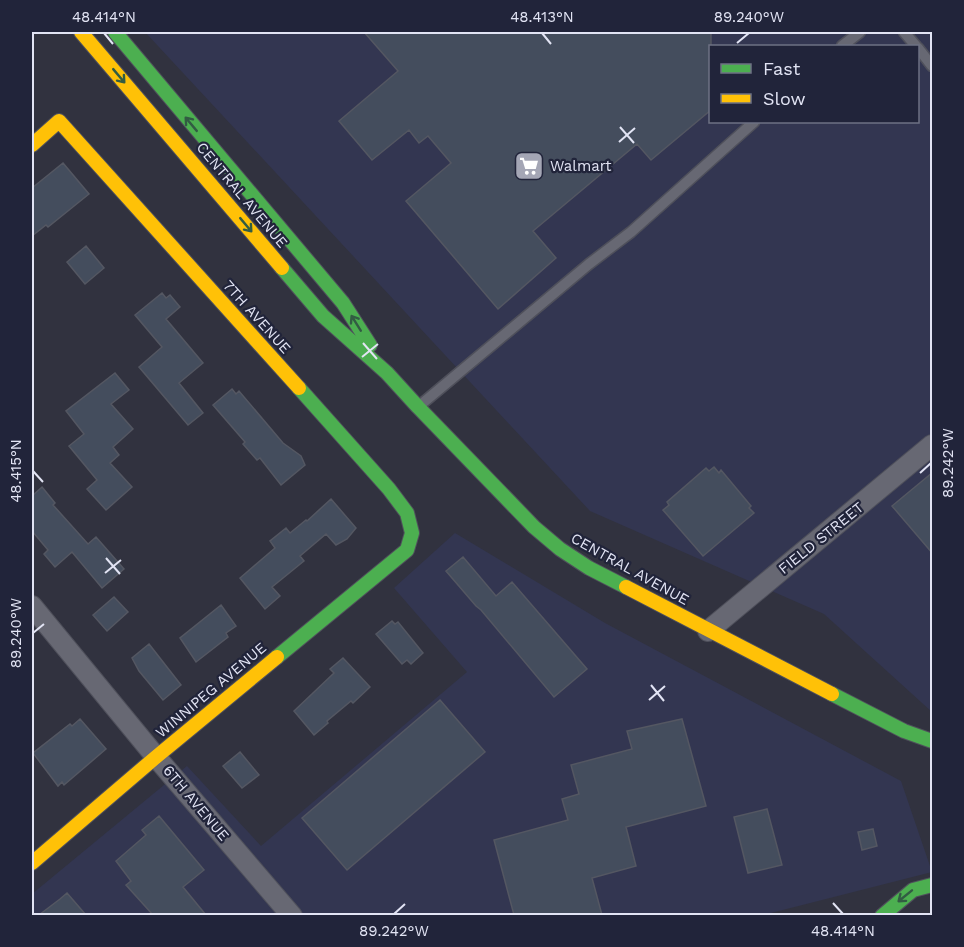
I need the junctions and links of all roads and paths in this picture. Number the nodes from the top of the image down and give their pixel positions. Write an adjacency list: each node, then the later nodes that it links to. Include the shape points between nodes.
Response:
1 (81, 32): 11 (main road, CENTRAL AVENUE, one-way to 11, via 323,316)
2 (114, 32): 11 (main road, CENTRAL AVENUE, one-way to 2, via 343,303)
3 (860, 32): 5 (lane)
4 (904, 32): 6 (lane)
5 (843, 45)
6 (915, 45)
7 (919, 49): 8 (lane)
8 (933, 66)
9 (753, 123): 12 (lane, via 631,232)
10 (32, 145): 14 (main road, 7TH AVENUE, via 59,121 389,489 407,513 412,533)
11 (387, 373): 12 (main road, CENTRAL AVENUE)
12 (418, 407): 16 (main road, CENTRAL AVENUE, via 560,549)
13 (933, 445): 16 (street, FIELD STREET)
14 (409, 543): 20 (main road, WINNIPEG AVENUE, via 407,550)
15 (32, 606): 20 (street, 6TH AVENUE)
16 (708, 631): 17 (main road, CENTRAL AVENUE)
17 (904, 731): 18 (main road, CENTRAL AVENUE); 19 (main road, CENTRAL AVENUE)
18 (933, 741)
19 (925, 754)
20 (156, 757): 21 (main road, WINNIPEG AVENUE); 23 (street, 6TH AVENUE)
21 (32, 863)
22 (933, 885): 24 (main road, one-way to 24, via 913,890)
23 (292, 915)
24 (882, 915)

